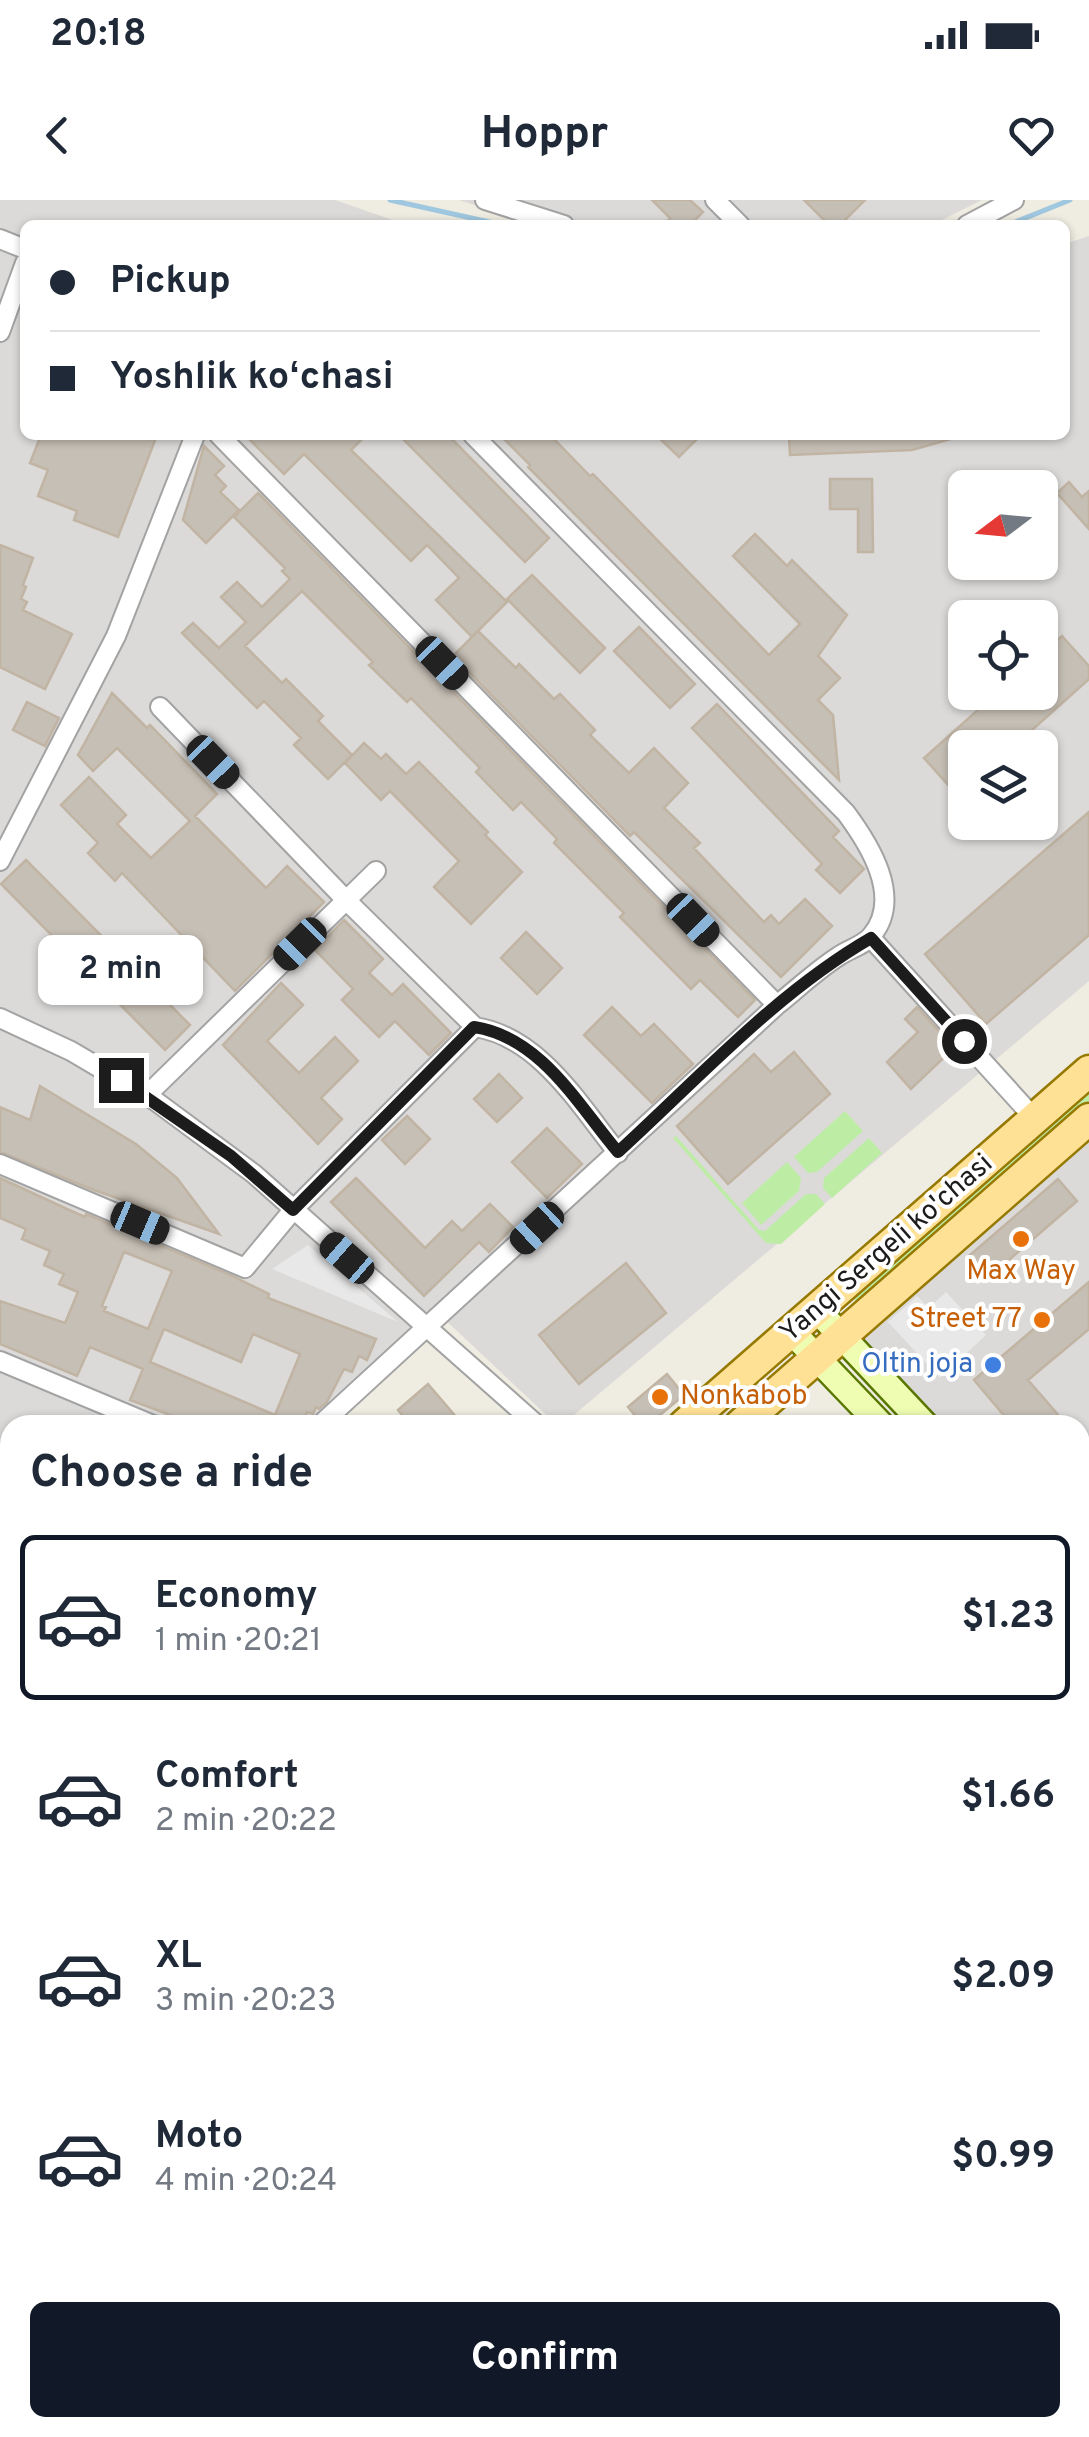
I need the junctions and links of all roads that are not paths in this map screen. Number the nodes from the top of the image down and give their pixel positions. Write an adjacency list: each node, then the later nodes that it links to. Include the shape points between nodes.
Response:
1 (486, 200): 4 (street)
2 (715, 200): 5 (street)
3 (1007, 202): 6 (street)
4 (548, 220)
5 (735, 220)
6 (976, 220)
7 (20, 277): 8 (street)
8 (0, 332)
9 (193, 440): 13 (street, via 116,636)
10 (224, 440): 17 (street)
11 (478, 440): 16 (street, via 846,813 869,845 880,876 881,920)
12 (160, 707): 15 (street)
13 (0, 861)
14 (376, 871): 15 (street)
15 (345, 899): 19 (street); 21 (street)
16 (871, 938): 17 (street); 22 (street)
17 (777, 1005): 24 (street)
18 (0, 1018): 21 (street)
19 (474, 1027): 24 (street, via 495,1030 538,1057); 26 (street)
20 (1089, 1071): 22 (main road, Yangi Sergeli ko'chasi)
21 (146, 1096): 26 (street)
22 (1035, 1119): 27 (main road, Yangi Sergeli ko'chasi)
23 (1089, 1120): 30 (main road, Yangi Sergeli ko'chasi)
24 (618, 1152): 28 (street)
25 (0, 1164): 26 (street, via 245,1268)
26 (293, 1210): 28 (street)
27 (818, 1310): 29 (main road, Yangi Sergeli ko'chasi); 30 (main road)
28 (428, 1328): 34 (street); 35 (street)
29 (792, 1332): 31 (main road); 36 (main road, Yangi Sergeli ko'chasi)
30 (842, 1336): 31 (main road, Yangi Sergeli ko'chasi); 39 (main road)
31 (817, 1358): 37 (main road, Yangi Sergeli ko'chasi); 38 (main road)
32 (0, 1361): 33 (street)
33 (129, 1415)
34 (331, 1415)
35 (526, 1415)
36 (696, 1415)
37 (751, 1415)
38 (871, 1415)
39 (917, 1415)

